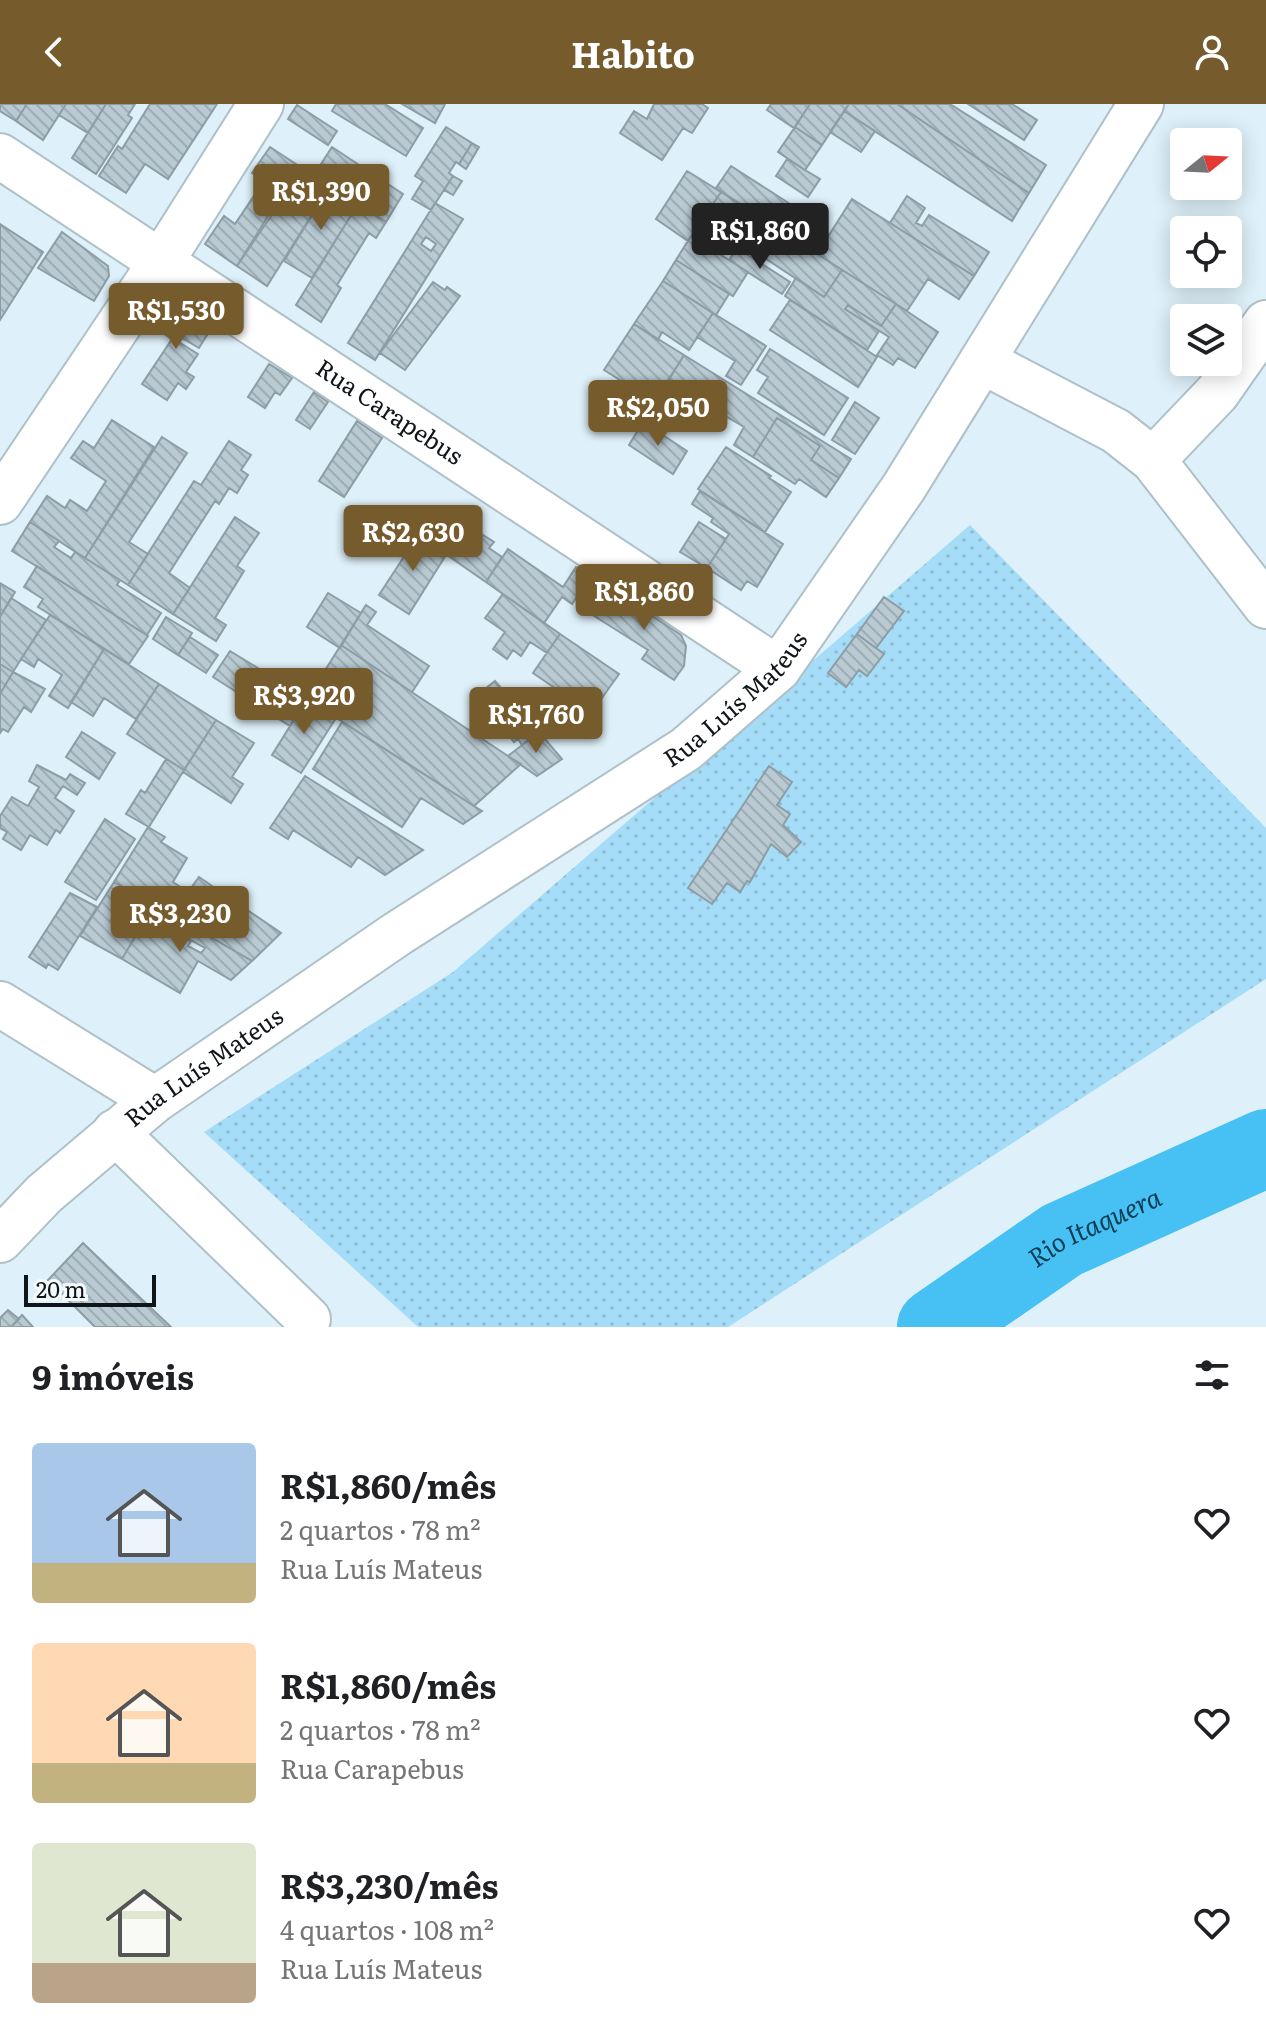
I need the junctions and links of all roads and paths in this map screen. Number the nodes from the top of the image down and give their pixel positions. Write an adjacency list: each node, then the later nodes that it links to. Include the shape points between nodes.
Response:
1 (261, 104): 4 (street)
2 (1141, 104): 6 (street, Rua Luís Mateus)
3 (0, 156): 4 (street, Rua Carapebus)
4 (161, 262): 8 (street); 10 (street, Rua Carapebus)
5 (1266, 323): 7 (street, via 1217,393)
6 (982, 361): 7 (street, via 1116,431); 10 (street, Rua Luís Mateus, via 904,487)
7 (1153, 460): 9 (street)
8 (0, 502)
9 (1266, 606)
10 (778, 669): 12 (street, Rua Luís Mateus, via 686,749 397,934)
11 (0, 1004): 12 (street)
12 (155, 1100): 13 (street, Rua Luís Mateus)
13 (115, 1132): 14 (street, Rua Luís Mateus); 15 (street)
14 (0, 1240)
15 (308, 1319)

